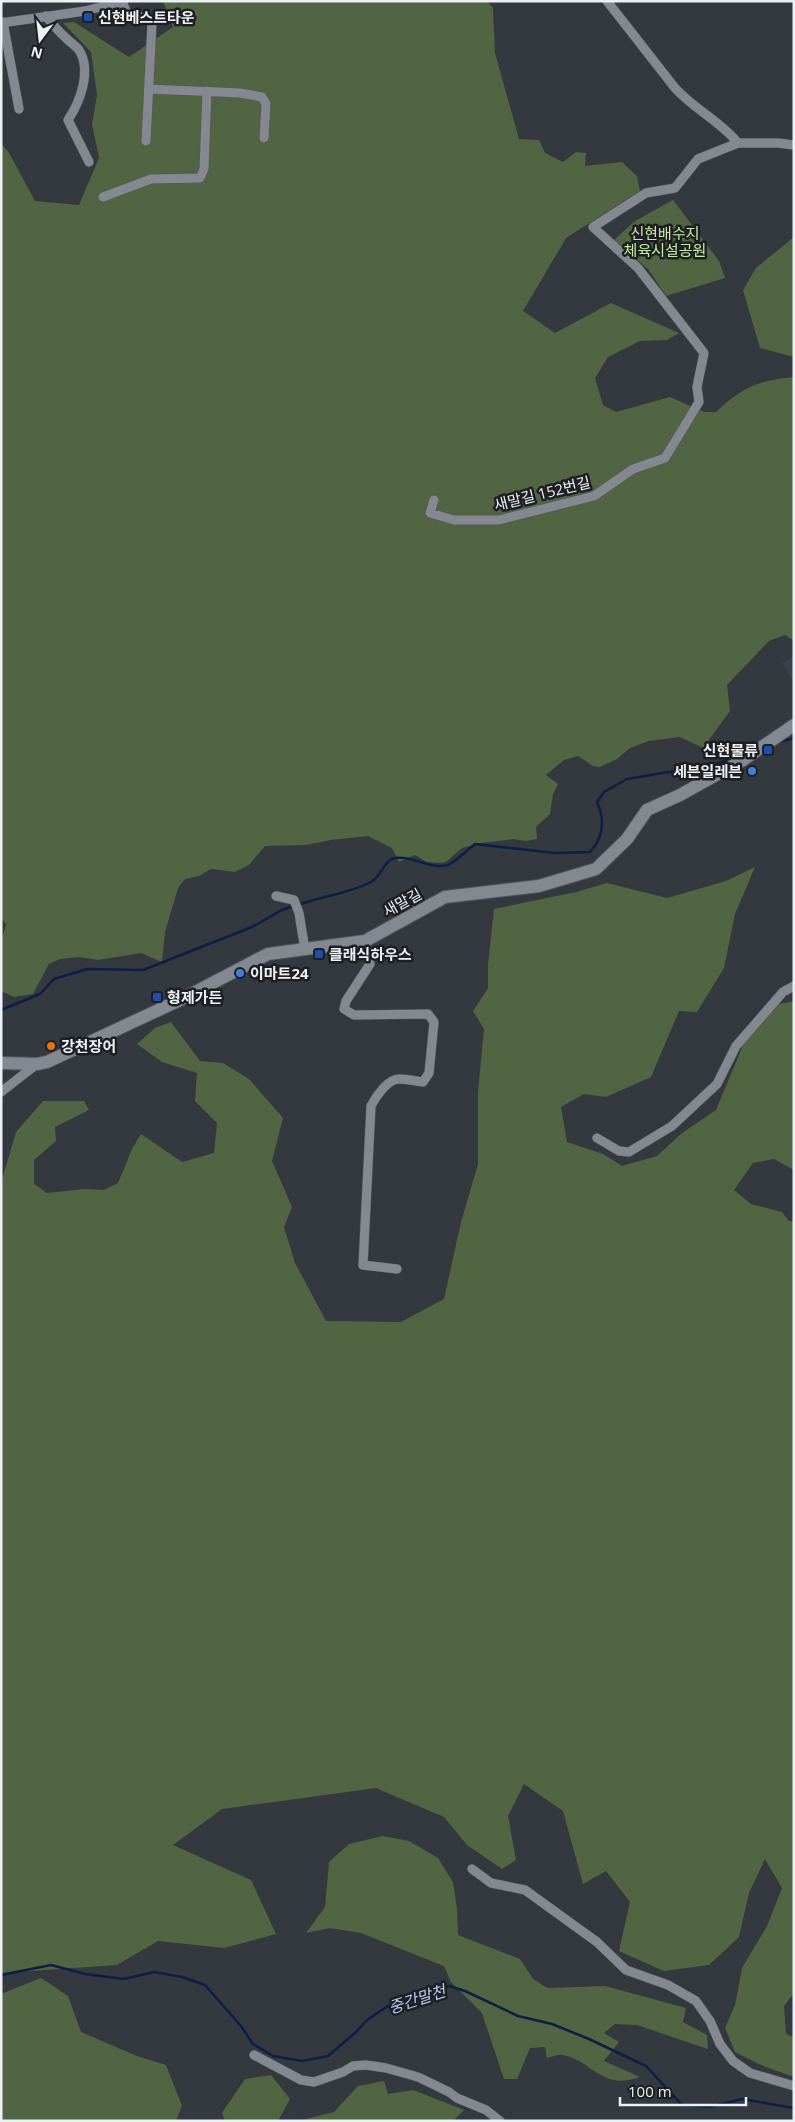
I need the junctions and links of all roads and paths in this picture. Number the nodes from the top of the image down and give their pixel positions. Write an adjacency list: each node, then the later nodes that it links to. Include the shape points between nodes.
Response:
1 (607, 1): 10 (street, via 675,88 687,101 727,129)
2 (123, 2): 3 (street); 5 (street, via 128,15 148,18 152,22)
3 (46, 16): 4 (street); 12 (street, via 78,49 83,59 84,80 78,102 68,120)
4 (2, 22): 7 (street)
5 (149, 88): 6 (street); 9 (street)
6 (207, 91): 8 (street, via 240,93 265,100); 13 (street, via 204,169 200,178 151,179)
7 (19, 109)
8 (264, 138)
9 (146, 141)
10 (738, 143): 11 (street, 새말길 152번길); 14 (street, 새말길 152번길, via 698,159 675,188 646,193 593,227 638,268 704,353 698,387 699,402 665,458 633,469 594,496 499,520 454,520 430,513)
11 (794, 145)
12 (90, 162)
13 (103, 197)
14 (434, 500)
15 (794, 726): 17 (street, 새말길, via 743,760 647,810 627,839 596,869 539,886 445,897)
16 (276, 896): 18 (street, via 294,900)
17 (365, 942): 18 (street, 새말길); 24 (street, via 370,964 344,1009 354,1015 428,1014 434,1022 429,1073 423,1082 393,1080 376,1096 371,1106 363,1265)
18 (305, 950): 21 (street, 새말길, via 268,954 164,1007 47,1062)
19 (794, 986): 23 (street, via 783,992 736,1046 717,1084 672,1126 629,1152 619,1151)
20 (1, 1064): 21 (street, 새말길)
21 (36, 1064): 22 (street)
22 (1, 1092)
23 (597, 1138)
24 (397, 1269)
25 (472, 1869): 27 (street, via 491,1882 525,1890 597,1942 626,1970 668,1985 696,2001 733,2061 750,2074)
26 (254, 2055): 28 (street, via 301,2080 314,2082 353,2066 386,2068 418,2077 486,2110)
27 (794, 2086)
28 (500, 2121)

